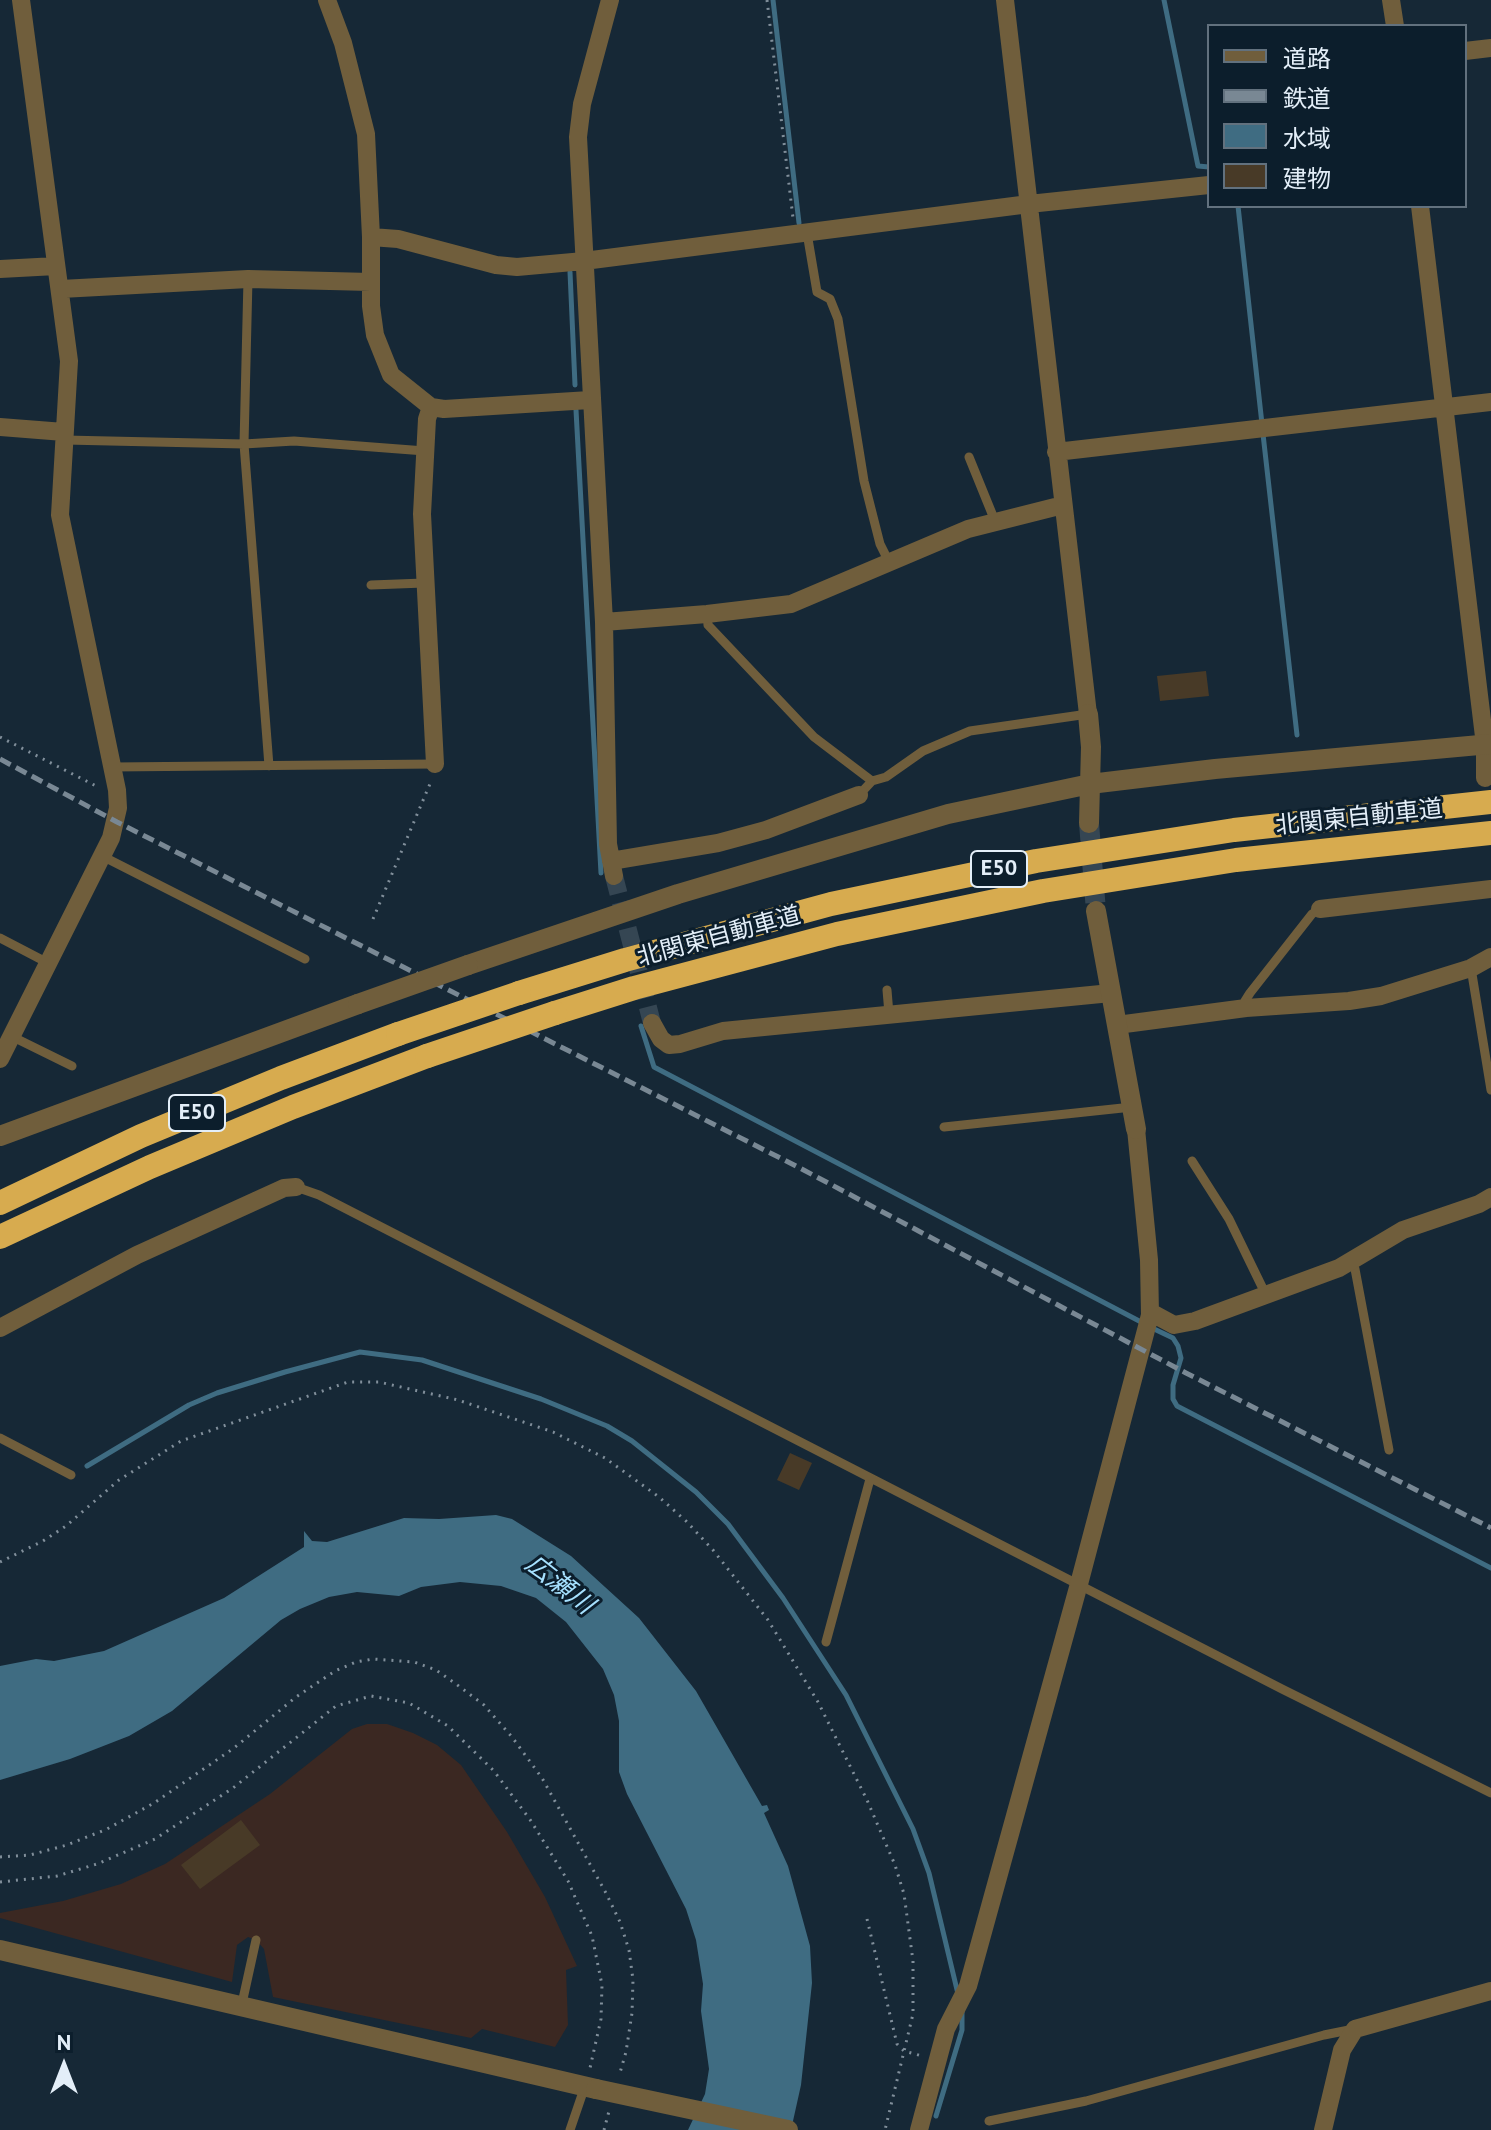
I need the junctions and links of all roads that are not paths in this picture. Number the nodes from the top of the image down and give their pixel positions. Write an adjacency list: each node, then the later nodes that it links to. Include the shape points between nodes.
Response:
1 (21, 0): 15 (street)
2 (327, 0): 13 (street, via 366,134)
3 (610, 0): 14 (street, via 578,125)
4 (1005, 0): 10 (street)
5 (1391, 0): 6 (street)
6 (1395, 24)
7 (1491, 48): 8 (street)
8 (1467, 51)
9 (1207, 185): 10 (street)
10 (1029, 204): 12 (street); 28 (street)
11 (1420, 208): 23 (street)
12 (801, 233): 14 (street); 32 (lane, via 817,292 830,299 838,319 864,481)
13 (371, 237): 14 (street, via 508,267); 18 (street)
14 (584, 261): 20 (street)
15 (56, 266): 16 (street); 19 (street)
16 (0, 269)
17 (248, 279): 18 (street); 19 (street); 26 (lane)
18 (371, 282): 22 (street, via 382,358 391,375)
19 (61, 289): 25 (street, via 69,361)
20 (590, 400): 22 (street); 36 (street)
21 (1491, 402): 23 (street)
22 (431, 407): 27 (street)
23 (1444, 409): 28 (street); 38 (street)
24 (0, 427): 25 (street)
25 (64, 436): 26 (lane); 41 (street, via 60,515)
26 (244, 444): 27 (lane, via 294,441); 40 (lane)
27 (425, 451): 33 (street)
28 (1056, 452): 30 (street)
29 (969, 457): 31 (lane)
30 (1063, 505): 31 (street); 37 (street)
31 (995, 521): 32 (street)
32 (889, 562): 35 (street, via 791,604)
33 (424, 583): 34 (lane); 39 (street)
34 (371, 585)
35 (707, 614): 36 (street); 44 (lane, via 708,625)
36 (604, 622): 44 (street, via 608,844 613,868 766,830)
37 (1088, 714): 43 (street); 44 (lane, via 970,731 923,751)
38 (1488, 744): 42 (street); 43 (street)
39 (435, 764): 40 (lane)
40 (269, 766): 41 (lane)
41 (112, 767): 48 (street, via 117,822)
42 (1485, 778)
43 (1090, 784): 46 (street); 70 (street, bridge, via 879,832 678,894)
44 (866, 788)
45 (1491, 802): 75 (highway, 北関東自動車道 / E50, bridge, via 1234,830 1036,861 831,904 625,960 398,1034 141,1136)
46 (1089, 823)
47 (1491, 833): 72 (highway, 北関東自動車道 / E50, bridge, via 1236,860 1043,891 837,934 647,984 427,1056)
48 (102, 856): 54 (lane); 55 (street)
49 (1491, 889): 50 (street)
50 (1320, 909): 59 (lane, via 1250,993)
51 (1096, 911): 58 (street)
52 (0, 938): 55 (lane)
53 (1491, 957): 56 (street)
54 (305, 959)
55 (48, 963): 63 (street)
56 (1471, 968): 59 (street, via 1381,996); 66 (lane)
57 (887, 990): 60 (lane)
58 (1111, 993): 60 (street); 62 (street)
59 (1246, 1008): 62 (street)
60 (889, 1014): 61 (street, via 723,1031 669,1045)
61 (652, 1023)
62 (1117, 1025): 67 (street)
63 (13, 1037): 64 (street); 65 (lane)
64 (0, 1059)
65 (72, 1066)
66 (1491, 1090)
67 (1132, 1107): 68 (lane); 69 (street)
68 (944, 1127)
69 (1136, 1129): 80 (street)
70 (0, 1136)
71 (1192, 1161): 79 (lane, via 1229,1219)
72 (150, 1167): 76 (highway, 北関東自動車道 / E50); 77 (highway)
73 (296, 1187): 81 (street, via 137,1255); 85 (lane)
74 (1491, 1197): 78 (street, via 1403,1230)
75 (0, 1203)
76 (0, 1237)
77 (0, 1253)
78 (1351, 1261): 79 (street); 83 (lane)
79 (1266, 1296): 80 (street, via 1182,1325)
80 (1150, 1312): 86 (street)
81 (0, 1328)
82 (0, 1438): 84 (lane)
83 (1389, 1450)
84 (71, 1475)
85 (870, 1479): 86 (lane); 87 (lane)
86 (1079, 1584): 88 (lane); 98 (street, via 968,1986 946,2029)
87 (826, 1642)
88 (1491, 1793)
89 (256, 1940): 92 (lane)
90 (0, 1950): 92 (street)
91 (1491, 1991): 93 (street)
92 (241, 2008): 94 (street)
93 (1355, 2029): 95 (lane, via 1086,2101); 99 (street, via 1342,2050)
94 (590, 2082): 96 (lane); 97 (street, bridge)
95 (989, 2121)
96 (570, 2130)
97 (788, 2130)
98 (919, 2130)
99 (1323, 2130)

